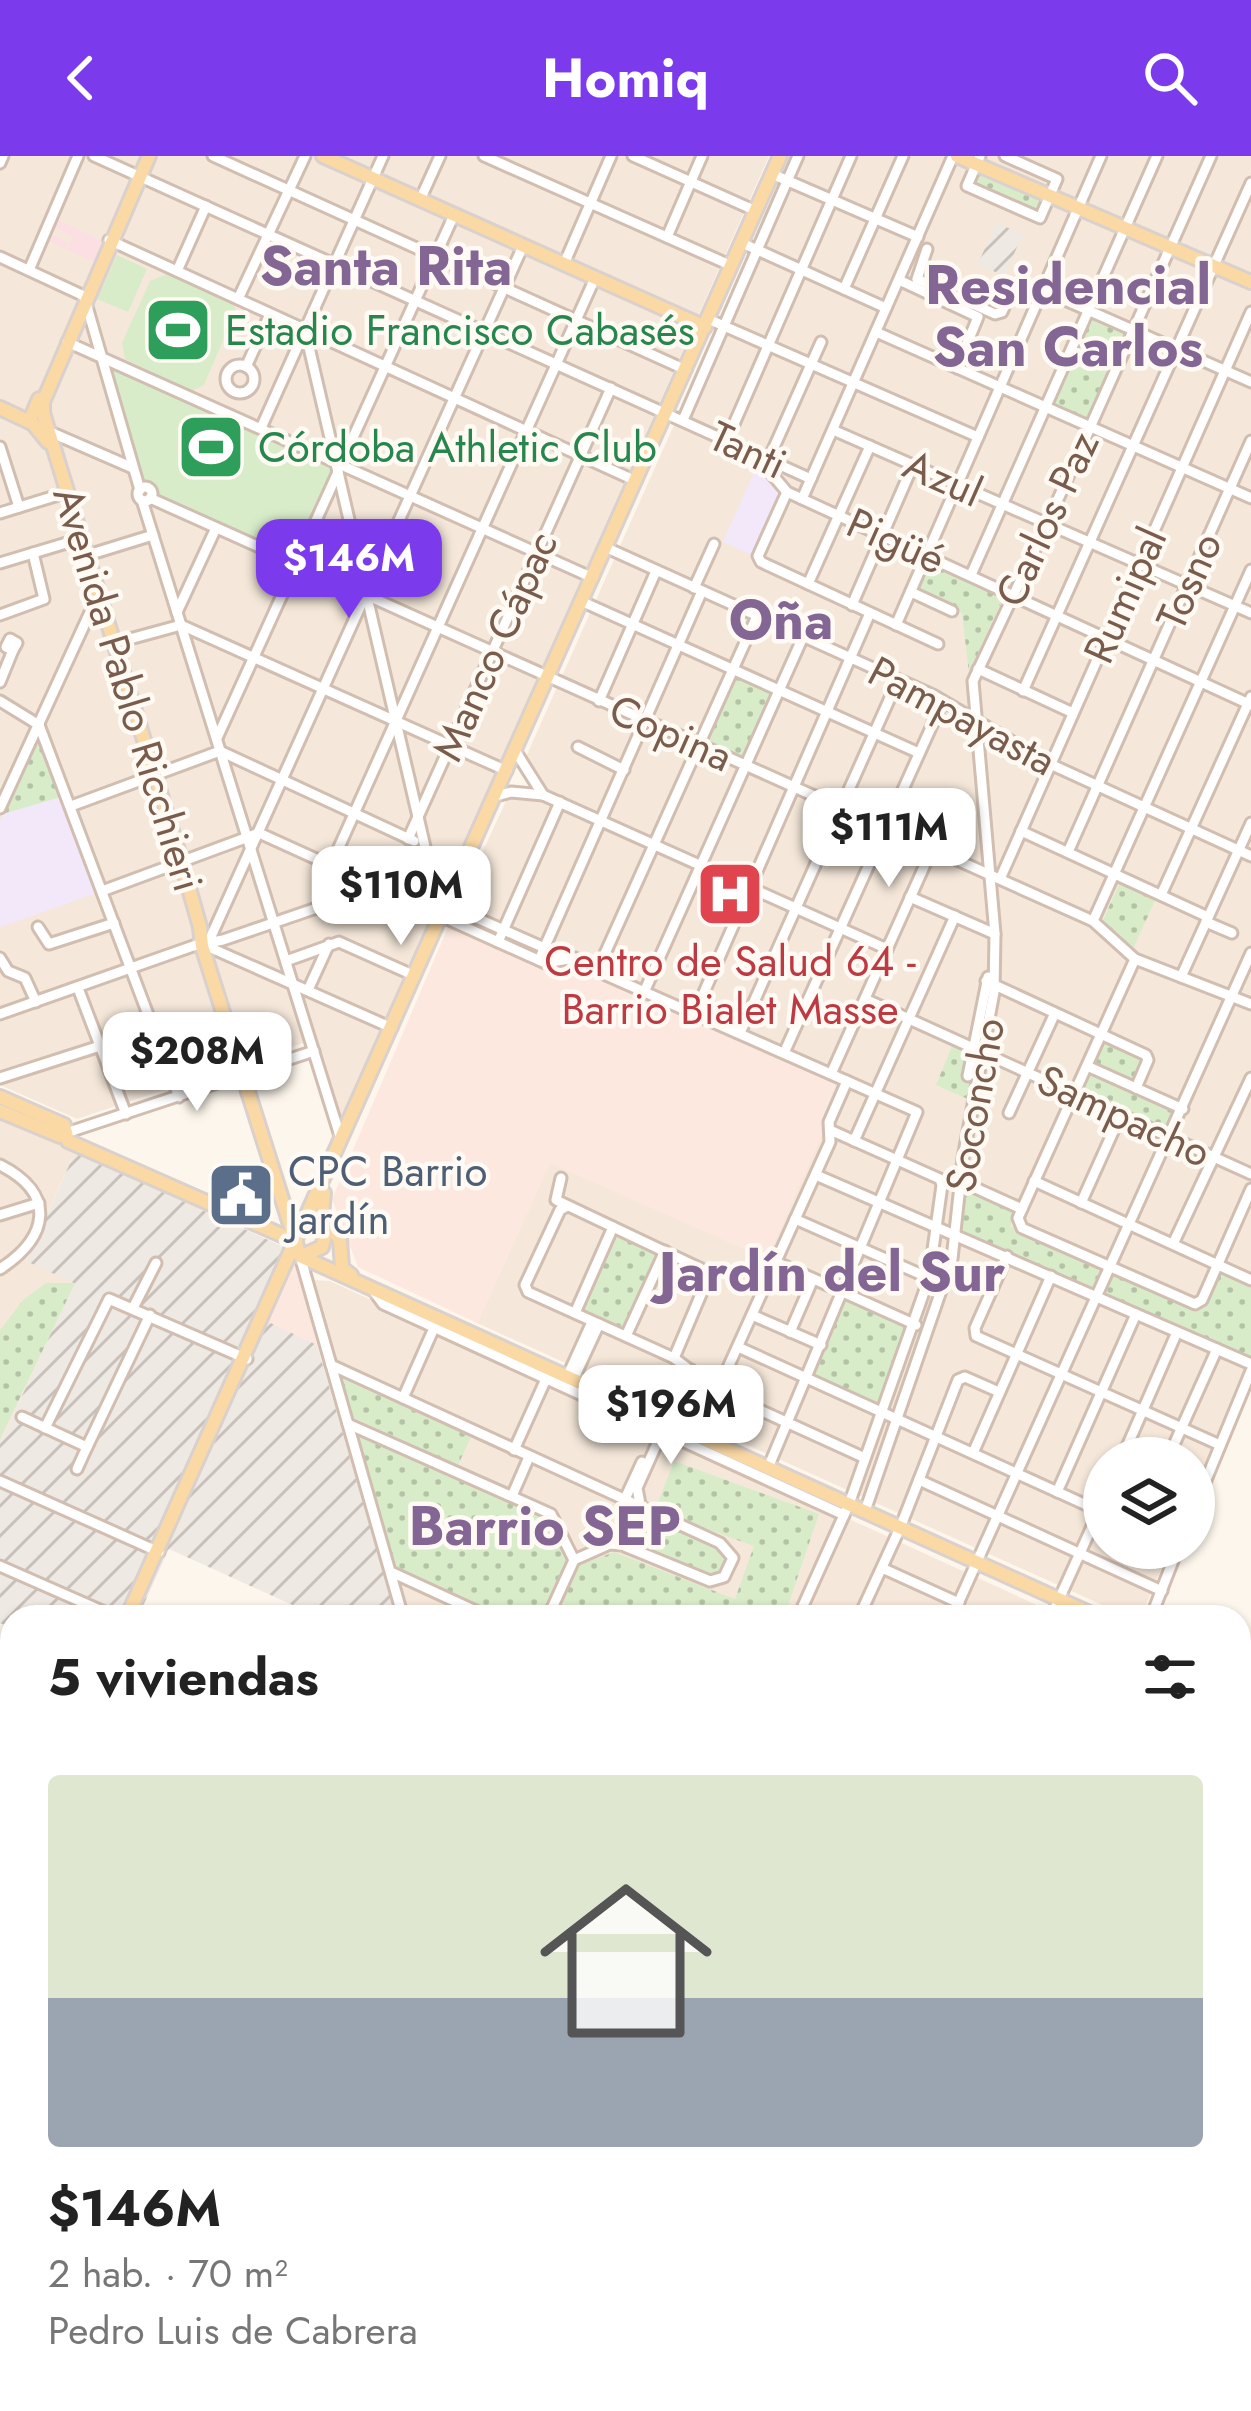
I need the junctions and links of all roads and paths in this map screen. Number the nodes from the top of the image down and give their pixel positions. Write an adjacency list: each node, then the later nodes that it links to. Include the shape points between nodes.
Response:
1 (78, 156): 56 (street)
2 (94, 156): 24 (street, Tanti)
3 (147, 156): 24 (main road)
4 (214, 156): 29 (street)
5 (305, 156): 29 (street)
6 (323, 156): 25 (main road)
7 (383, 156): 25 (street)
8 (440, 156): 31 (street)
9 (484, 156): 33 (street)
10 (611, 156): 33 (street)
11 (633, 156): 27 (street)
12 (702, 156): 27 (street)
13 (780, 156): 23 (main road)
14 (798, 156): 26 (street)
15 (851, 156): 32 (street)
16 (903, 156): 38 (street)
17 (955, 156): 22 (main road); 43 (street)
18 (1005, 156): 30 (street, via 1058,179)
19 (1101, 156): 35 (street)
20 (1157, 156): 40 (street)
21 (1211, 156): 47 (street, Carlos Paz)
22 (978, 160): 30 (main road); 30 (street, via 967,186 1040,218)
23 (772, 174): 26 (street); 36 (main road)
24 (138, 176): 34 (street, Tanti); 44 (main road)
25 (373, 178): 31 (main road); 39 (street)
26 (787, 181): 32 (street); 49 (street)
27 (691, 182): 36 (street); 42 (street)
28 (1251, 183): 55 (street)
29 (288, 190): 39 (street); 41 (street)
30 (1050, 196): 35 (main road)
31 (420, 200): 37 (main road)
32 (832, 200): 38 (street); 57 (street)
33 (590, 203): 42 (street); 53 (street)
34 (206, 206): 41 (street, Tanti); 58 (street)
35 (1078, 208): 40 (main road); 65 (street)
36 (756, 211): 45 (main road)
37 (454, 214): 46 (main road); 50 (street)
38 (875, 218): 43 (street); 64 (street)
39 (354, 220): 50 (street); 52 (street)
40 (1124, 228): 47 (main road); 71 (street)
41 (268, 234): 52 (street, Tanti); 66 (street)
42 (667, 237): 54 (street)
43 (918, 237): 60 (street)
44 (110, 241): 58 (street); 68 (main road)
45 (742, 243): 49 (street); 54 (main road)
46 (523, 246): 53 (main road); 63 (street)
47 (1170, 248): 55 (main road); 78 (street, Carlos Paz)
48 (927, 249): 69 (street, via 917,279)
49 (757, 250): 57 (street); 76 (street)
50 (435, 256): 63 (street); 67 (street)
51 (0, 257): 56 (street)
52 (334, 264): 67 (street, Tanti); 77 (street)
53 (564, 264): 59 (main road)
54 (732, 266): 75 (main road)
55 (1214, 266): 61 (main road); 84 (street)
56 (29, 270): 68 (street)
57 (801, 270): 64 (street); 83 (street)
58 (177, 271): 66 (street)
59 (595, 278): 74 (street); 75 (main road)
60 (899, 280): 69 (street); 70 (street)
61 (1251, 282)
62 (1013, 286): 69 (street, via 1000,314)
63 (504, 287): 74 (street); 79 (street)
64 (844, 289): 70 (street)
65 (1042, 290): 71 (street); 95 (street)
66 (238, 299): 73 (street)
67 (415, 300): 79 (street, Tanti); 89 (street)
68 (84, 301): 81 (main road); 85 (street)
69 (955, 301): 90 (street, via 978,317)
70 (886, 308): 80 (street)
71 (1088, 310): 78 (street); 99 (street)
72 (1251, 312): 92 (street, Rumipal)
73 (270, 314): 77 (street); 88 (street)
74 (576, 320): 86 (street); 91 (street)
75 (707, 323): 76 (street); 91 (main road)
76 (724, 326): 83 (street); 102 (street)
77 (305, 330): 89 (street); 104 (street); 117 (street)
78 (1134, 330): 84 (street); 103 (street, Carlos Paz)
79 (484, 332): 86 (street, Tanti); 97 (street)
80 (876, 332): 90 (street); 93 (street)
81 (67, 341): 85 (street); 101 (main road)
82 (820, 342): 87 (street)
83 (768, 345): 87 (street); 108 (street)
84 (1177, 350): 92 (street); 111 (street)
85 (100, 357): 104 (street); 114 (street)
86 (555, 363): 96 (street, Tanti); 106 (street)
87 (811, 364): 93 (street); 115 (street)
88 (246, 367)
89 (385, 367): 97 (street); 117 (street)
90 (957, 368): 95 (street)
91 (686, 370): 100 (main road)
92 (1225, 371): 94 (street); 118 (street, Rumipal)
93 (854, 382): 105 (street); 107 (street)
94 (1251, 382)
95 (1000, 387): 99 (street); 107 (street)
96 (611, 388): 100 (street, Tanti); 113 (street, Manco Cápac)
97 (454, 398): 106 (street); 125 (street)
98 (0, 406): 101 (main road)
99 (1045, 406): 103 (street); 129 (street)
100 (667, 413): 102 (street, Tanti); 120 (main road)
101 (39, 420): 114 (street); 123 (main road, Avenida Pablo Ricchieri)
102 (683, 420): 108 (street, Tanti)
103 (1090, 427): 111 (street); 133 (street, Carlos Paz)
104 (260, 428): 117 (street)
105 (833, 430): 110 (street, Azul); 119 (street)
106 (526, 431): 113 (street); 135 (street)
107 (978, 437): 121 (street)
108 (727, 440): 115 (street, Tanti)
109 (1251, 441): 122 (street, Tosno)
110 (870, 446): 116 (street, Azul); 132 (street)
111 (1133, 446): 118 (street); 139 (street)
112 (0, 448): 130 (street)
113 (580, 456): 120 (street); 142 (street, Manco Cápac)
114 (127, 462): 126 (street)
115 (767, 462): 119 (street, Tanti); 124 (street, Pigüé)
116 (913, 465): 121 (street, Azul); 137 (street)
117 (338, 466): 125 (street); 147 (street); 159 (street)
118 (1182, 467): 122 (street); 148 (street, Rumipal)
119 (811, 478): 128 (street)
120 (636, 482): 141 (main road)
121 (958, 484): 129 (street, Azul); 145 (street)
122 (1230, 488): 127 (street); 154 (street, Tosno)
123 (68, 492): 130 (street); 138 (main road, Avenida Pablo Ricchieri)
124 (787, 492): 128 (street, Pigüé); 153 (street, via 758,560)
125 (410, 495): 135 (street); 159 (street)
126 (144, 496): 134 (street, Copina); 136 (street)
127 (1251, 498)
128 (802, 499): 132 (street, Pigüé)
129 (1003, 505): 133 (street, Azul); 151 (street)
130 (19, 507): 131 (street)
131 (0, 513)
132 (839, 515): 137 (street, Pigüé); 153 (street)
133 (1047, 524): 139 (street, Azul); 158 (street, Carlos Paz)
134 (216, 528): 147 (street, Copina); 164 (street)
135 (482, 528): 142 (street); 173 (street)
136 (153, 535): 144 (street); 164 (street)
137 (883, 535): 145 (street, Pigüé); 161 (street)
138 (82, 538): 143 (street); 144 (main road, Avenida Pablo Ricchieri)
139 (1090, 543): 148 (street, Azul); 169 (street)
140 (714, 544): 155 (street)
141 (607, 548): 150 (street, Pampayasta); 152 (main road)
142 (537, 552): 152 (street); 180 (street, Manco Cápac)
143 (33, 553): 146 (street); 167 (street, via 45,596)
144 (88, 555): 156 (main road, Avenida Pablo Ricchieri)
145 (927, 555): 151 (street, Pigüé); 157 (street)
146 (0, 563)
147 (296, 564): 159 (street, Copina); 181 (street)
148 (1139, 564): 154 (street, Azul); 175 (street, Rumipal)
149 (1251, 570): 162 (street)
150 (656, 571): 155 (street, Pampayasta); 170 (street)
151 (971, 575): 158 (street, Pigüé)
152 (593, 578): 160 (main road)
153 (808, 584): 161 (street)
154 (1187, 585): 162 (street, Azul); 183 (street, Tosno)
155 (698, 590): 168 (street, Pampayasta); 178 (street)
156 (99, 591): 176 (main road, Avenida Pablo Ricchieri); 203 (street)
157 (910, 592): 163 (street); 172 (street)
158 (1014, 595): 169 (street, Pigüé); 185 (street, Carlos Paz)
159 (367, 596): 173 (street, Copina); 191 (street); 200 (street)
160 (583, 602): 170 (street); 186 (main road)
161 (852, 604): 165 (street)
162 (1235, 606): 166 (street, Azul); 189 (street)
163 (952, 610)
164 (177, 612): 171 (street)
165 (871, 613): 172 (street); 182 (street)
166 (1251, 613)
167 (0, 615)
168 (757, 616): 174 (street, Pampayasta); 184 (street)
169 (1057, 616): 175 (street, Pigüé); 193 (street)
170 (633, 624): 178 (street); 195 (street)
171 (181, 625): 176 (street); 181 (street); 205 (street)
172 (896, 625): 177 (street)
173 (437, 628): 180 (street, Copina); 200 (street)
174 (803, 637): 182 (street, Pampayasta); 192 (street)
175 (1106, 639): 183 (street, Pigüé); 199 (street, Rumipal)
176 (115, 644): 216 (main road, Avenida Pablo Ricchieri)
177 (938, 644)
178 (678, 645): 184 (street); 201 (street)
179 (13, 650): 188 (street)
180 (491, 653): 186 (street, Copina); 207 (street, Manco Cápac)
181 (254, 658): 191 (street); 205 (street)
182 (850, 658): 187 (street, Pampayasta); 198 (street)
183 (1153, 660): 189 (street, Pigüé); 219 (street, Tosno)
184 (733, 669): 192 (street); 206 (street)
185 (978, 670): 190 (street, Carlos Paz); 193 (street)
186 (549, 679): 195 (street, Copina); 210 (main road)
187 (898, 680): 196 (street, Pampayasta); 204 (street)
188 (0, 682)
189 (1201, 682): 197 (street, Pigüé); 225 (street)
190 (972, 685): 202 (street, Soconcho)
191 (322, 688): 200 (street); 218 (street)
192 (780, 690): 198 (street); 213 (street)
193 (1023, 691): 199 (street)
194 (0, 700): 203 (street)
195 (599, 700): 201 (street, Copina)
196 (943, 701): 202 (street, Pampayasta); 211 (street)
197 (1250, 702): 232 (street)
198 (827, 712): 204 (street); 220 (street)
199 (1073, 713): 212 (street, Rumipal)
200 (394, 721): 207 (street); 227 (street); 228 (street)
201 (645, 721): 206 (street, Copina); 215 (street)
202 (975, 722): 212 (street, Pampayasta); 248 (street, Soconcho)
203 (39, 725): 223 (street); 224 (street)
204 (874, 733): 211 (street); 226 (street)
205 (217, 738): 209 (street)
206 (699, 745): 213 (street, Copina); 237 (street)
207 (450, 746): 217 (street); 228 (street, Manco Cápac)
208 (578, 747): 215 (street)
209 (220, 751): 216 (street); 218 (street); 235 (street)
210 (516, 752): 214 (street); 217 (main road)
211 (919, 753): 231 (street)
212 (1050, 764): 219 (street, Pampayasta); 233 (street, Rumipal)
213 (746, 766): 220 (street, Copina); 246 (street)
214 (526, 767): 217 (street); 221 (street)
215 (624, 770): 229 (street)
216 (155, 775): 223 (street); 244 (main road, Avenida Pablo Ricchieri)
217 (508, 777): 221 (street); 255 (main road)
218 (282, 780): 227 (street); 234 (street)
219 (1097, 786): 225 (street, Pampayasta); 241 (street, Tosno)
220 (794, 788): 226 (street, Copina); 250 (street)
221 (544, 795): 222 (street)
222 (560, 802): 229 (street); 262 (street)
223 (71, 806): 251 (street)
224 (0, 808)
225 (1145, 808): 232 (street, Pampayasta); 247 (street)
226 (841, 809): 231 (street, Copina); 254 (street)
227 (354, 813): 236 (street); 245 (street)
228 (418, 817): 236 (street, Manco Cápac); 238 (street)
229 (602, 820): 237 (street); 269 (street)
230 (1251, 823): 240 (street)
231 (885, 828): 239 (street, Copina); 263 (street)
232 (1191, 828): 240 (street, Pampayasta); 252 (street)
233 (1021, 831): 241 (street); 248 (street, Rumipal)
234 (259, 832): 235 (street); 242 (street); 245 (street)
235 (246, 836): 242 (street); 244 (street)
236 (408, 838): 238 (street)
237 (654, 844): 246 (street); 277 (street)
238 (424, 845): 255 (street)
239 (932, 849): 248 (street, Copina); 253 (street)
240 (1238, 850): 243 (street, Pampayasta); 258 (street)
241 (1068, 852): 247 (street)
242 (250, 853): 260 (street); 268 (street)
243 (1251, 856)
244 (181, 860): 251 (street); 268 (main road, Avenida Pablo Ricchieri)
245 (331, 865): 249 (street)
246 (701, 866): 250 (street); 285 (street)
247 (1115, 874): 252 (street); 257 (street)
248 (995, 877): 257 (street, Copina); 265 (street, Soconcho)
249 (379, 886): 255 (street); 260 (street)
250 (750, 887): 254 (street); 290 (street)
251 (102, 891): 259 (street)
252 (1161, 896): 258 (street)
253 (910, 897): 256 (street); 270 (street)
254 (796, 908): 263 (street); 295 (street)
255 (444, 910): 262 (street); 266 (street); 279 (main road); 327 (main road)
256 (955, 916): 265 (street); 293 (street)
257 (1094, 920): 274 (street, Copina)
258 (1207, 920): 264 (street); 280 (street)
259 (114, 923): 261 (street, via 49,944); 278 (street)
260 (272, 923): 268 (street); 276 (street)
261 (38, 926)
262 (504, 927): 266 (street); 269 (street)
263 (840, 928): 270 (street); 300 (street)
264 (1232, 933)
265 (995, 934): 282 (street, Soconcho)
266 (497, 942): 275 (street)
267 (328, 944): 276 (street); 279 (street, via 344,943); 284 (street)
268 (206, 945): 278 (street); 281 (street); 303 (main road, Avenida Pablo Ricchieri)
269 (545, 945): 273 (street); 275 (street)
270 (887, 949): 287 (street)
271 (1251, 953): 286 (street)
272 (0, 958): 288 (street, via 25,978)
273 (575, 958): 275 (street); 277 (street)
274 (1135, 959): 280 (street, Copina); 296 (street)
275 (538, 960)
276 (286, 961): 281 (street)
277 (598, 969): 285 (street)
278 (131, 970): 283 (street); 312 (street)
279 (415, 976): 294 (main road)
280 (1181, 977): 286 (street, Copina)
281 (293, 984): 284 (street); 299 (street)
282 (990, 984): 291 (street); 298 (street, Soconcho)
283 (78, 988): 288 (street); 297 (street)
284 (308, 990): 294 (street)
285 (645, 990): 290 (street)
286 (1232, 997): 289 (street, Copina); 314 (street)
287 (865, 999): 293 (street, Sampacho); 304 (street)
288 (36, 1002): 292 (street)
289 (1251, 1004)
290 (695, 1012): 295 (street)
291 (1055, 1013): 296 (street); 302 (street)
292 (0, 1014)
293 (909, 1019): 298 (street, Sampacho); 311 (street)
294 (392, 1028): 323 (main road)
295 (740, 1033): 300 (street)
296 (1101, 1034): 301 (street); 309 (street, via 1148,1058)
297 (100, 1046): 306 (street); 317 (street)
298 (978, 1050): 302 (street, Sampacho); 305 (street); 331 (street, Soconcho)
299 (314, 1052): 303 (street); 323 (street)
300 (784, 1053): 304 (street)
301 (1087, 1066): 309 (street, Sampacho); 310 (street)
302 (1029, 1072): 310 (street, Sampacho); 316 (street)
303 (245, 1074): 312 (street); 345 (main road, Avenida Pablo Ricchieri)
304 (831, 1074): 307 (street)
305 (968, 1076)
306 (0, 1078)
307 (847, 1081): 311 (street); 319 (street)
308 (1249, 1086): 324 (street)
309 (1136, 1088): 314 (street, Sampacho)
310 (1074, 1093): 318 (street, Sampacho); 332 (street)
311 (875, 1094): 322 (street); 325 (street, via 917,1112)
312 (179, 1096): 317 (street)
313 (0, 1097): 320 (main road, via 64,1125)
314 (1183, 1109): 321 (street)
315 (0, 1111): 320 (main road)
316 (1010, 1113)
317 (126, 1114): 320 (street)
318 (1121, 1114): 321 (street, Sampacho); 336 (street)
319 (830, 1130): 322 (street); 329 (street)
320 (66, 1133): 345 (main road, via 68,1141)
321 (1170, 1138): 324 (street, Sampacho); 342 (street)
322 (854, 1141): 325 (street)
323 (339, 1147): 327 (main road); 345 (main road)
324 (1214, 1157): 328 (street, Sampacho); 347 (street)
325 (897, 1160): 335 (street); 344 (street, Soconcho, via 940,1179)
326 (0, 1166): 334 (street, via 27,1181)
327 (336, 1170): 341 (main road, via 321,1200)
328 (1251, 1174)
329 (816, 1175): 335 (street); 340 (street)
330 (561, 1178): 337 (street, via 554,1198)
331 (961, 1181): 338 (street); 346 (street, Soconcho)
332 (1034, 1181): 336 (street); 338 (street)
333 (1251, 1189): 355 (street)
334 (40, 1203): 339 (street); 358 (street, via 32,1240)
335 (878, 1203): 344 (street); 348 (street)
336 (1081, 1203): 342 (street)
337 (567, 1206): 343 (street); 367 (street, via 525,1288)
338 (1022, 1209): 357 (street, via 1022,1228)
339 (0, 1215)
340 (795, 1219): 348 (street); 353 (street)
341 (326, 1221): 345 (main road, via 312,1217); 351 (main road, via 322,1247); 352 (main road)
342 (1129, 1225): 347 (street); 357 (street)
343 (613, 1227): 349 (street); 367 (street)
344 (937, 1231): 346 (street); 360 (street, Soconcho)
345 (298, 1234): 351 (main road, Avenida Pablo Ricchieri); 383 (main road)
346 (953, 1234): 350 (street); 374 (street, Soconcho)
347 (1173, 1244): 355 (street)
348 (860, 1248): 360 (street); 364 (street)
349 (665, 1251): 377 (street); 384 (street, via 710,1277)
350 (1007, 1256): 359 (street); 382 (street, via 974,1332)
351 (296, 1259): 356 (main road); 383 (main road); 385 (street)
352 (340, 1259): 356 (main road); 381 (main road, via 346,1273)
353 (776, 1262): 361 (street); 369 (street)
354 (156, 1263): 366 (street)
355 (1218, 1264): 357 (street, via 1198,1304); 362 (street)
356 (322, 1266): 363 (main road)
357 (1109, 1267): 365 (street)
358 (0, 1269)
359 (1051, 1276): 365 (street); 382 (street)
360 (929, 1278): 372 (street, Soconcho)
361 (813, 1279): 364 (street); 375 (street)
362 (1251, 1280)
363 (373, 1290): 373 (street, via 383,1304); 381 (main road)
364 (842, 1292): 372 (street); 378 (street)
365 (1096, 1296): 368 (street); 388 (street)
366 (133, 1307): 370 (street); 404 (street, via 106,1301)
367 (574, 1313): 371 (street)
368 (1136, 1314): 376 (street); 395 (street)
369 (752, 1315): 375 (street); 379 (street)
370 (150, 1316): 383 (street); 411 (street)
371 (596, 1323): 377 (street); 389 (street)
372 (912, 1324): 374 (street); 397 (street, Soconcho)
373 (434, 1328): 390 (street); 396 (street)
374 (926, 1329): 400 (street, Soconcho)
375 (790, 1332): 378 (street)
376 (1177, 1332): 380 (street); 398 (street)
377 (626, 1336): 384 (street)
378 (821, 1345): 391 (street)
379 (738, 1348): 391 (street); 393 (street)
380 (1217, 1349): 386 (street); 405 (street)
381 (520, 1355): 389 (main road)
382 (1016, 1355): 388 (street); 394 (street)
383 (245, 1358): 432 (main road)
384 (674, 1358): 387 (street)
385 (331, 1365): 396 (street); 402 (street)
386 (1251, 1367): 410 (street)
387 (691, 1370): 392 (street, via 684,1382 698,1396 693,1410); 393 (street)
388 (1060, 1376): 395 (street); 419 (street)
389 (570, 1378): 403 (main road)
390 (546, 1379): 403 (street); 412 (street)
391 (808, 1379): 397 (street); 401 (street)
392 (656, 1390)
393 (718, 1390): 401 (street); 407 (street)
394 (999, 1392): 406 (street, via 961,1378); 413 (street)
395 (1101, 1393): 398 (street); 422 (street)
396 (403, 1398): 412 (street)
397 (881, 1412): 400 (street); 416 (street, Soconcho)
398 (1143, 1412): 405 (street); 408 (street)
399 (22, 1417): 404 (street)
400 (896, 1419): 406 (street); 428 (street, Soconcho)
401 (788, 1423): 416 (street); 417 (street)
402 (348, 1424): 423 (street); 439 (street)
403 (662, 1426): 407 (main road); 424 (street); 426 (street, via 637,1488); 427 (street)
404 (45, 1428): 411 (street)
405 (1182, 1428): 409 (street); 410 (street)
406 (934, 1435): 413 (street); 421 (street)
407 (697, 1436): 417 (main road)
408 (1132, 1437)
409 (1178, 1437)
410 (1220, 1445): 415 (street)
411 (87, 1448): 418 (street)
412 (514, 1450): 414 (street)
413 (973, 1453): 419 (street)
414 (529, 1457): 423 (street); 424 (street)
415 (1215, 1457)
416 (866, 1458): 427 (street, Soconcho)
417 (768, 1468): 427 (main road)
418 (76, 1469)
419 (1016, 1473): 422 (street); 429 (street)
420 (0, 1480): 432 (street)
421 (920, 1480): 429 (street); 430 (street)
422 (1057, 1492): 425 (street)
423 (512, 1496): 434 (street, via 554,1515)
424 (624, 1501): 426 (street)
425 (1083, 1501)
426 (640, 1509): 434 (street, via 726,1547 730,1570 710,1580 610,1544)
427 (847, 1510): 428 (main road); 448 (street, Soconcho)
428 (865, 1511): 430 (main road)
429 (997, 1515): 433 (street); 435 (street)
430 (900, 1528): 435 (main road); 437 (street)
431 (1083, 1547): 433 (street)
432 (159, 1552): 444 (main road)
433 (1080, 1553): 440 (street); 441 (street)
434 (574, 1560): 447 (street)
435 (977, 1562): 441 (main road); 442 (street)
436 (0, 1566): 443 (street)
437 (882, 1568): 442 (street); 449 (street)
438 (1170, 1569): 440 (street)
439 (391, 1572): 445 (street); 446 (street)
440 (1162, 1591): 452 (street)
441 (1059, 1600): 450 (street); 451 (main road)
442 (958, 1603)
443 (89, 1605)
444 (135, 1605)
445 (400, 1605)
446 (463, 1605)
447 (553, 1605)
448 (803, 1605)
449 (865, 1605)
450 (1057, 1605)
451 (1070, 1605)
452 (1156, 1605)

